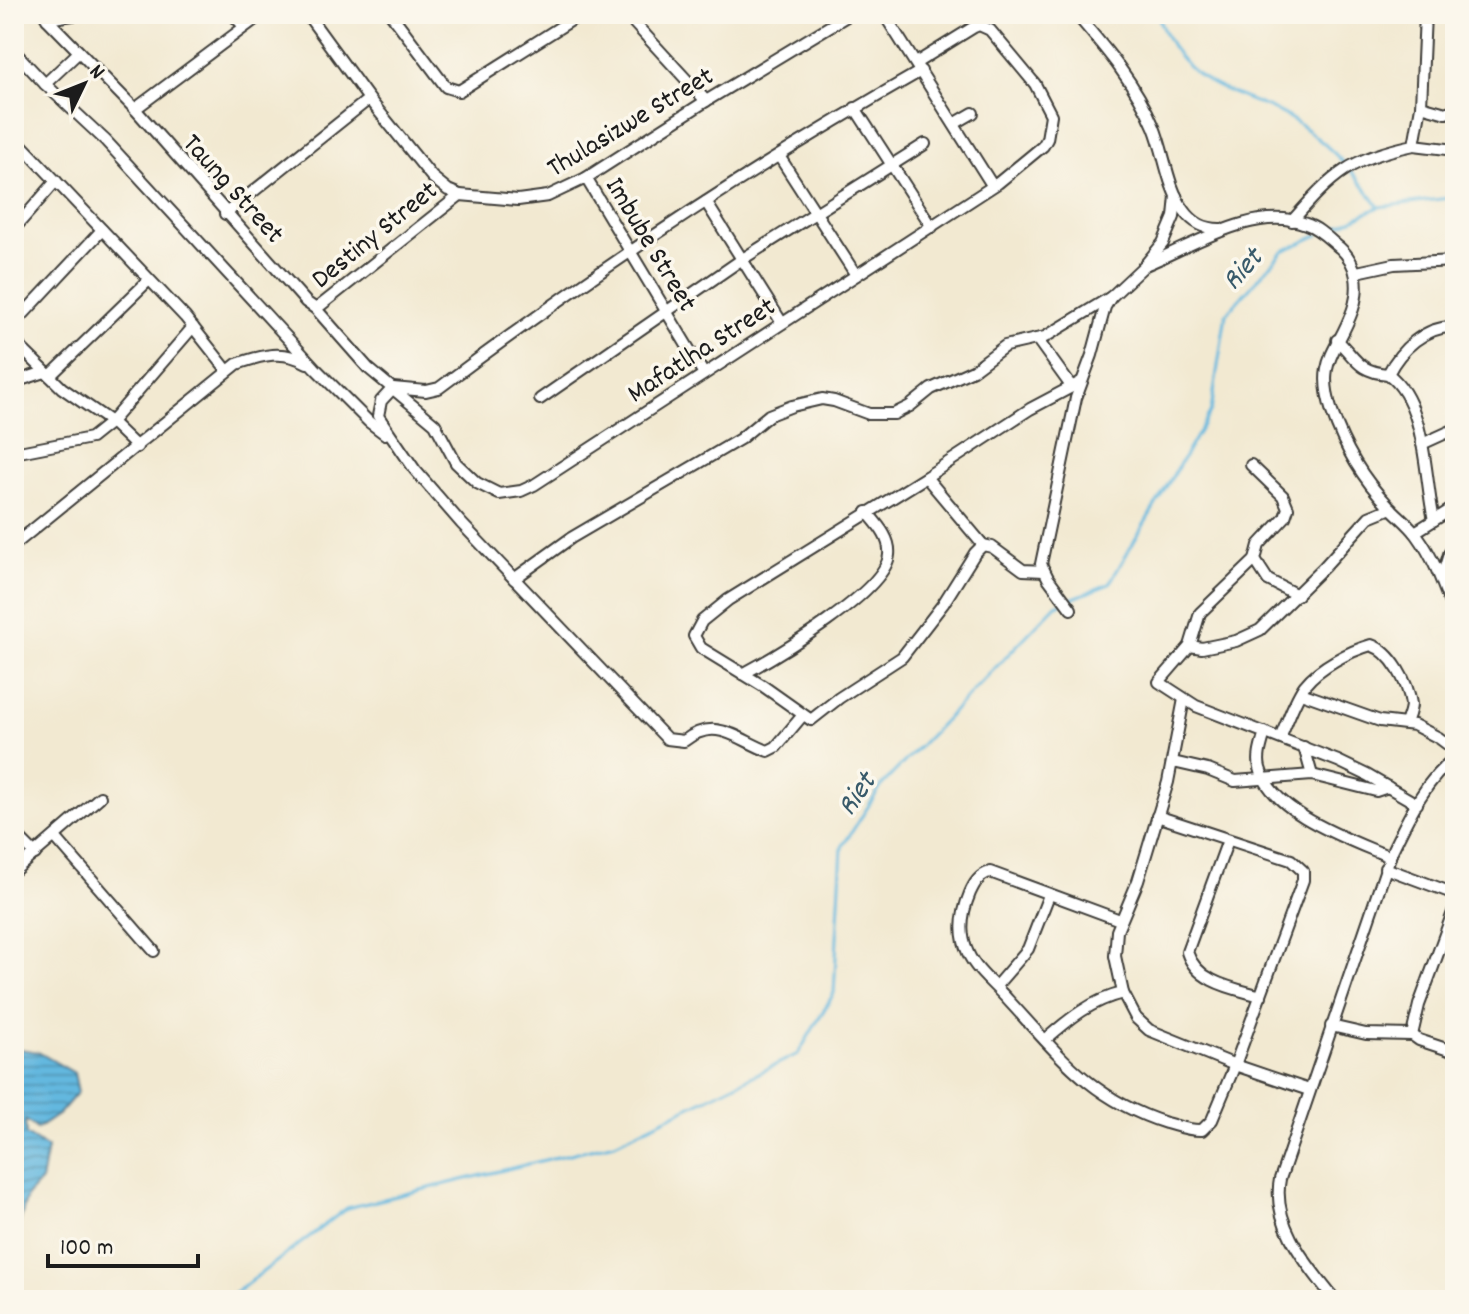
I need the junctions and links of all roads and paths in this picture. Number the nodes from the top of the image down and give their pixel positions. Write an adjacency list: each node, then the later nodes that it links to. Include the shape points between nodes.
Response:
1 (79, 14): 12 (street)
2 (232, 14): 13 (street)
3 (262, 14): 13 (street)
4 (307, 14): 18 (street)
5 (391, 14): 6 (street, via 446,87 459,91)
6 (581, 14)
7 (626, 14): 19 (street)
8 (850, 14): 19 (street, Thulasizwe Street)
9 (884, 14): 16 (street)
10 (1076, 14): 36 (street, via 1140,99)
11 (1425, 14): 20 (street)
12 (46, 17): 15 (street, Taung Street)
13 (244, 26): 22 (street)
14 (14, 51): 17 (street)
15 (79, 52): 17 (street); 22 (street, Taung Street)
16 (919, 67): 21 (street); 25 (street); 34 (street, Mafatlha Street, via 979,25 995,35 1043,98 1051,115 1045,144)
17 (45, 84): 62 (street, via 106,141)
18 (369, 99): 35 (street, via 432,177); 39 (street)
19 (706, 101): 32 (street, Thulasizwe Street)
20 (1421, 106): 23 (street, via 1446,113); 28 (street)
21 (855, 108): 30 (street); 31 (street)
22 (135, 109): 39 (street, Taung Street)
23 (1455, 109)
24 (973, 113): 25 (street)
25 (954, 124): 34 (street)
26 (14, 137): 33 (street)
27 (925, 144): 31 (street)
28 (1414, 145): 29 (street); 40 (street, via 1383,151 1339,172)
29 (1455, 150)
30 (779, 156): 37 (street); 38 (street)
31 (892, 165): 38 (street); 41 (street)
32 (586, 178): 35 (street, Thulasizwe Street, via 531,199); 45 (street, Imbube Street)
33 (56, 181): 43 (street); 44 (street)
34 (992, 185): 41 (street, Mafatlha Street)
35 (460, 195): 53 (street, Destiny Street)
36 (1176, 196): 42 (street, via 1198,225); 48 (street, via 1167,234)
37 (706, 202): 45 (street); 46 (street)
38 (818, 213): 46 (street); 50 (street)
39 (225, 214): 53 (street, Taung Street)
40 (1292, 221): 42 (street, via 1258,220); 49 (street, via 1315,228 1344,252)
41 (932, 227): 50 (street, Mafatlha Street)
42 (1226, 228): 48 (street)
43 (14, 229)
44 (102, 230): 51 (street); 56 (street)
45 (630, 253): 54 (street, Imbube Street); 69 (street, via 439,388)
46 (741, 260): 54 (street); 55 (street)
47 (1455, 261): 49 (street)
48 (1145, 265): 52 (street)
49 (1357, 272): 60 (street, via 1353,308)
50 (856, 275): 55 (street, Mafatlha Street)
51 (149, 280): 57 (street); 64 (street)
52 (1111, 297): 59 (street); 68 (street, via 1092,355)
53 (316, 309): 69 (street, Taung Street)
54 (666, 312): 65 (street, Imbube Street); 70 (street)
55 (782, 323): 65 (street, Mafatlha Street)
56 (14, 324)
57 (193, 327): 63 (street); 71 (street)
58 (1455, 327): 66 (street, via 1438,328 1405,349)
59 (1037, 339): 68 (street); 90 (street, via 1005,346 894,414 869,414 822,399 769,415 740,439 571,538)
60 (1337, 340): 66 (street, via 1363,369); 80 (street, via 1326,376 1332,412 1349,453)
61 (14, 341): 64 (street)
62 (315, 368): 63 (street, via 276,353); 73 (street)
63 (227, 370): 75 (street)
64 (48, 374): 67 (street); 71 (street)
65 (704, 374): 69 (street, Mafatlha Street, via 534,485 510,494 490,491 466,474 435,424)
66 (1388, 374): 74 (street, via 1412,411)
67 (14, 382)
68 (1076, 384): 78 (street); 88 (street, via 1043,547)
69 (393, 388): 73 (street, via 378,408)
70 (540, 399)
71 (111, 422): 75 (street); 76 (street, via 91,438)
72 (1455, 429): 74 (street)
73 (390, 437): 90 (street)
74 (1422, 444): 82 (street)
75 (137, 447): 84 (street)
76 (14, 453)
77 (1251, 465): 87 (street, via 1283,496 1288,508 1259,545)
78 (926, 477): 81 (street); 85 (street)
79 (1455, 507): 82 (street)
80 (1391, 508): 83 (street); 91 (street, via 1369,517)
81 (867, 512): 95 (street, via 889,545 883,573 848,606); 95 (street, via 728,600 696,628 695,642 701,648)
82 (1434, 520): 83 (street)
83 (1415, 532): 89 (street)
84 (14, 545)
85 (983, 545): 88 (street, via 1023,570); 98 (street, via 902,657 814,719)
86 (1455, 545): 89 (street)
87 (1255, 560): 91 (street, via 1268,580); 94 (street, via 1200,613)
88 (1044, 571): 92 (street)
89 (1442, 577): 93 (street)
90 (514, 579): 98 (street, via 672,742 711,729 768,751)
91 (1297, 595): 94 (street, via 1254,634 1202,648)
92 (1071, 609)
93 (1455, 617)
94 (1190, 646): 97 (street, via 1159,682)
95 (743, 674): 98 (street)
96 (1301, 693): 99 (street, via 1380,721); 99 (street, via 1313,677 1336,662 1375,646 1402,679 1411,703); 101 (street)
97 (1184, 699): 100 (street); 105 (street)
98 (803, 715)
99 (1406, 723): 103 (street)
100 (1265, 732): 101 (street); 107 (street, via 1259,757)
101 (1280, 738): 102 (street)
102 (1304, 747): 106 (street); 108 (street)
103 (1455, 750)
104 (1455, 758): 110 (street)
105 (1173, 762): 107 (street, via 1235,781); 111 (street)
106 (1312, 775): 107 (street); 108 (street, via 1376,791)
107 (1264, 779): 116 (street, via 1294,811)
108 (1388, 787): 110 (street)
109 (100, 797): 113 (street)
110 (1417, 804): 116 (street)
111 (1157, 816): 114 (street); 122 (street)
112 (14, 833): 115 (street)
113 (55, 837): 115 (street); 123 (street)
114 (1228, 840): 126 (street, via 1187,952 1203,976); 126 (street, via 1295,862 1303,871)
115 (35, 854): 118 (street)
116 (1390, 857): 117 (street)
117 (1385, 868): 119 (street); 127 (street)
118 (14, 871)
119 (1455, 894)
120 (1049, 895): 122 (street); 124 (street, via 1028,949); 124 (street, via 990,872 973,887 962,920 966,947)
121 (1455, 907): 128 (street)
122 (1120, 920): 125 (street, via 1115,956)
123 (154, 951)
124 (996, 986): 129 (street)
125 (1123, 993): 129 (street, via 1077,1012); 131 (street, via 1144,1027)
126 (1261, 996): 131 (street)
127 (1331, 1026): 128 (street, via 1366,1034); 132 (street)
128 (1412, 1035): 130 (street)
129 (1045, 1040): 131 (street, via 1072,1070 1110,1099 1194,1131 1210,1124)
130 (1455, 1052)
131 (1235, 1065): 132 (street)
132 (1309, 1090): 133 (street, via 1280,1179 1279,1201 1294,1243)
133 (1335, 1300)

